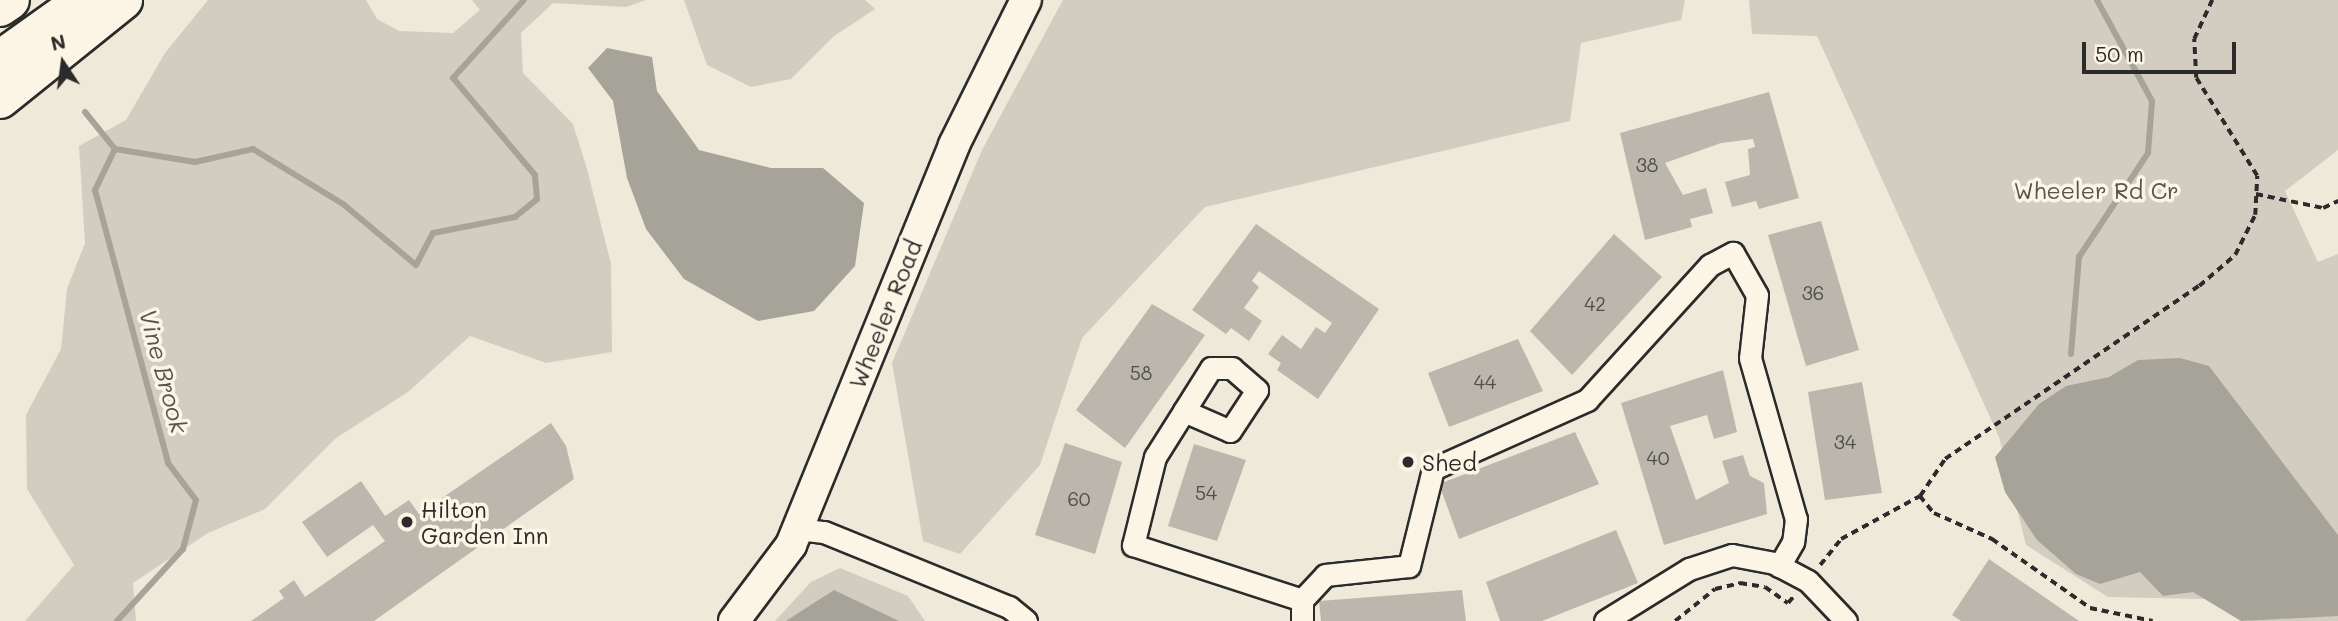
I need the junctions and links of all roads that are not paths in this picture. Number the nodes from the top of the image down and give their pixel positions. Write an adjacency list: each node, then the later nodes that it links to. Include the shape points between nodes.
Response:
1 (10, 0): 5 (highway)
2 (84, 0): 6 (highway)
3 (123, 0): 7 (highway)
4 (1026, 0): 9 (main road, Wheeler Road, via 954,145)
5 (0, 7)
6 (0, 60)
7 (0, 99)
8 (1184, 411): 11 (street, via 1155,457 1133,545)
9 (798, 529): 12 (main road, Wheeler Road); 13 (street, via 824,532 1009,607)
10 (1779, 566): 11 (street, via 1793,542 1796,519 1750,358 1757,295 1733,253 1710,265 1587,400 1433,469 1409,566 1325,575); 14 (street, via 1732,555 1707,561); 15 (street, via 1808,581)
11 (1302, 611)
12 (734, 621)
13 (1026, 621)
14 (1605, 621)
15 (1846, 621)

